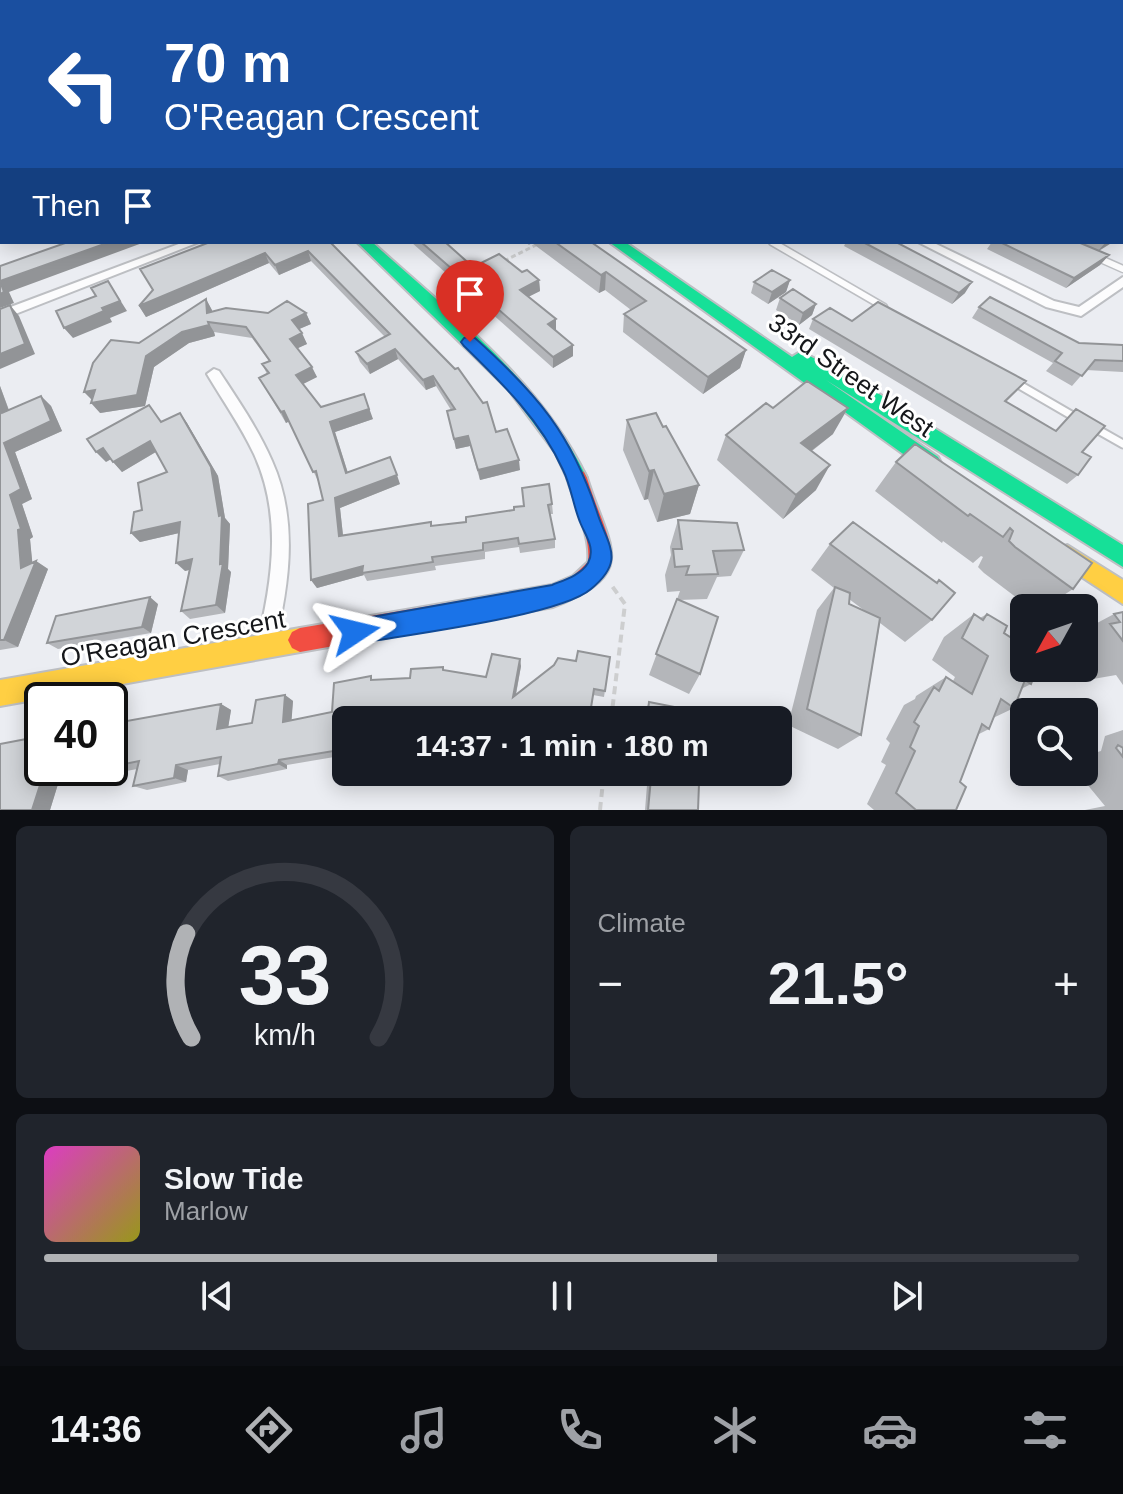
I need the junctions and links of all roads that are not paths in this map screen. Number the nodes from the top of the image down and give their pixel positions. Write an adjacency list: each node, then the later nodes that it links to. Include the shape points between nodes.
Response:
1 (189, 244): 11 (street)
2 (366, 244): 19 (street, O'Reagan Crescent, via 537,410 575,473 601,544 599,567 581,584 553,596)
3 (619, 244): 9 (street, 33rd Street West)
4 (775, 244): 10 (lane)
5 (927, 244): 8 (street, via 1050,304 1081,312)
6 (1091, 255): 7 (lane)
7 (1123, 269)
8 (1123, 281)
9 (708, 306): 15 (street, 33rd Street West); 17 (street, 33rd Street West, via 865,394)
10 (893, 312)
11 (0, 316)
12 (214, 374): 19 (street, via 257,444 277,504 281,568)
13 (1001, 374): 14 (lane)
14 (1123, 444)
15 (942, 471)
16 (1045, 541): 18 (street)
17 (1123, 557)
18 (1123, 593)
19 (265, 648): 20 (street, O'Reagan Crescent)
20 (0, 693)

